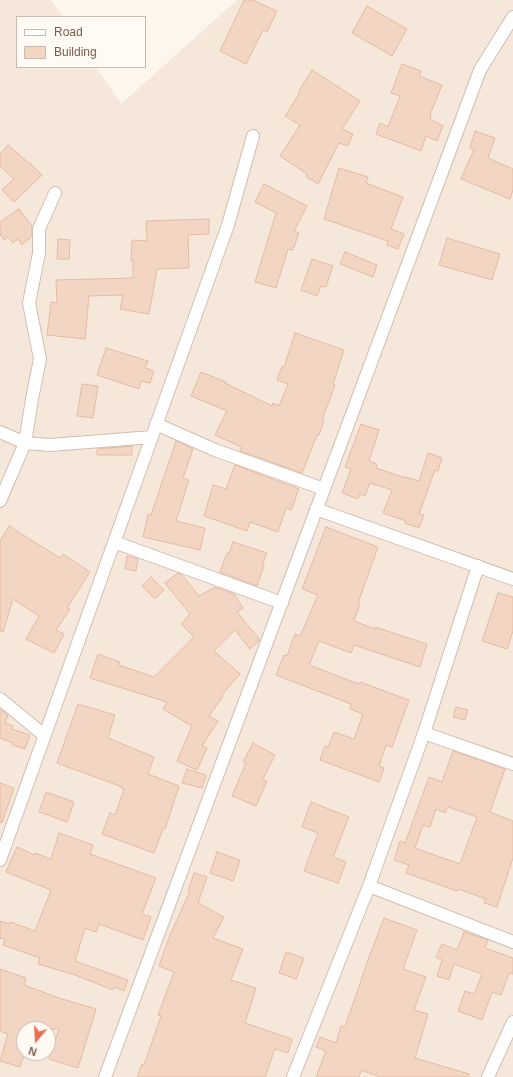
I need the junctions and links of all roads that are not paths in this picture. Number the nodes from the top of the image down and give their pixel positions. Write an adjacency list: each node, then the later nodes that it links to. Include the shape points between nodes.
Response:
1 (513, 17): 8 (street, via 480,70)
2 (253, 136): 4 (street, via 228,224)
3 (55, 193): 7 (street, via 39,229 39,253 29,303 40,359)
4 (156, 424): 6 (street); 8 (street, via 215,450)
5 (0, 432): 7 (street)
6 (152, 437): 7 (street, via 50,445); 11 (street)
7 (25, 443): 9 (street)
8 (324, 489): 10 (street)
9 (0, 501)
10 (316, 509): 12 (street); 14 (street)
11 (114, 542): 14 (street); 17 (street)
12 (478, 566): 13 (street); 16 (street)
13 (513, 579)
14 (282, 603): 23 (street)
15 (0, 698): 17 (street)
16 (424, 733): 18 (street); 20 (street)
17 (44, 736): 19 (street)
18 (513, 764)
19 (0, 860)
20 (369, 886): 21 (street); 24 (street)
21 (513, 942)
22 (513, 1022): 25 (street)
23 (105, 1077)
24 (293, 1077)
25 (488, 1077)

